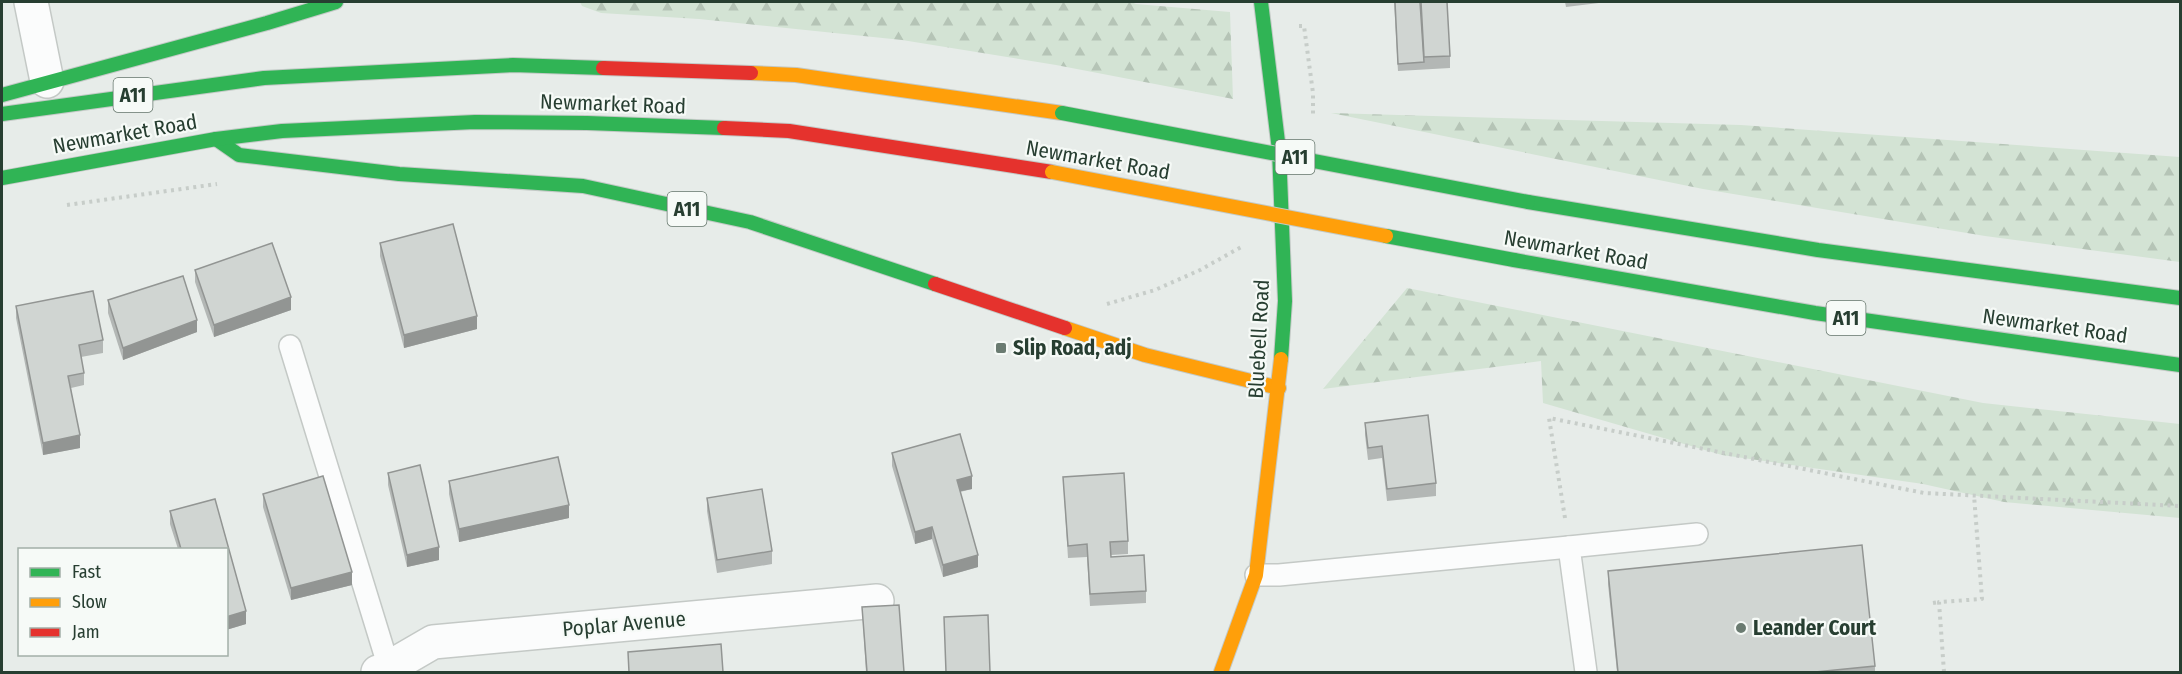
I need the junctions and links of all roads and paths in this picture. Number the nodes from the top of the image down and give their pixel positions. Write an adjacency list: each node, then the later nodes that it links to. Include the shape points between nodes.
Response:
1 (31, 2): 4 (street)
2 (336, 2): 4 (main road)
3 (1261, 2): 16 (main road, Bluebell Road, via 1279,150 1284,253)
4 (47, 81): 5 (main road)
5 (2, 94)
6 (2, 114): 12 (main road, Newmarket Road / A11, bridge, via 264,78 513,65 796,75 1062,113 1528,202 1818,250)
7 (216, 140): 8 (main road, Newmarket Road / A11); 15 (main road, Newmarket Road / A11, bridge, via 282,131 475,122 789,131 1052,172 1815,314); 16 (main road, A11, via 239,155 399,174 583,186 750,222 1145,355)
8 (2, 178)
9 (220, 184): 10 (path)
10 (59, 207)
11 (1246, 244): 13 (path, via 1155,290)
12 (2181, 298)
13 (1105, 305)
14 (290, 346): 25 (lane)
15 (2181, 365)
16 (1279, 388): 21 (main road, Bluebell Road)
17 (1974, 495): 18 (path); 20 (path, via 1924,493 1549,418); 23 (path, via 1982,599)
18 (2181, 506)
19 (1697, 534): 20 (lane)
20 (1569, 546): 21 (lane); 27 (lane)
21 (1256, 575): 26 (main road, Bluebell Road)
22 (877, 601): 25 (street, Poplar Avenue, via 433,642)
23 (1939, 602): 24 (path); 28 (path)
24 (1933, 603)
25 (383, 670)
26 (1221, 672)
27 (1586, 672)
28 (1944, 672)

